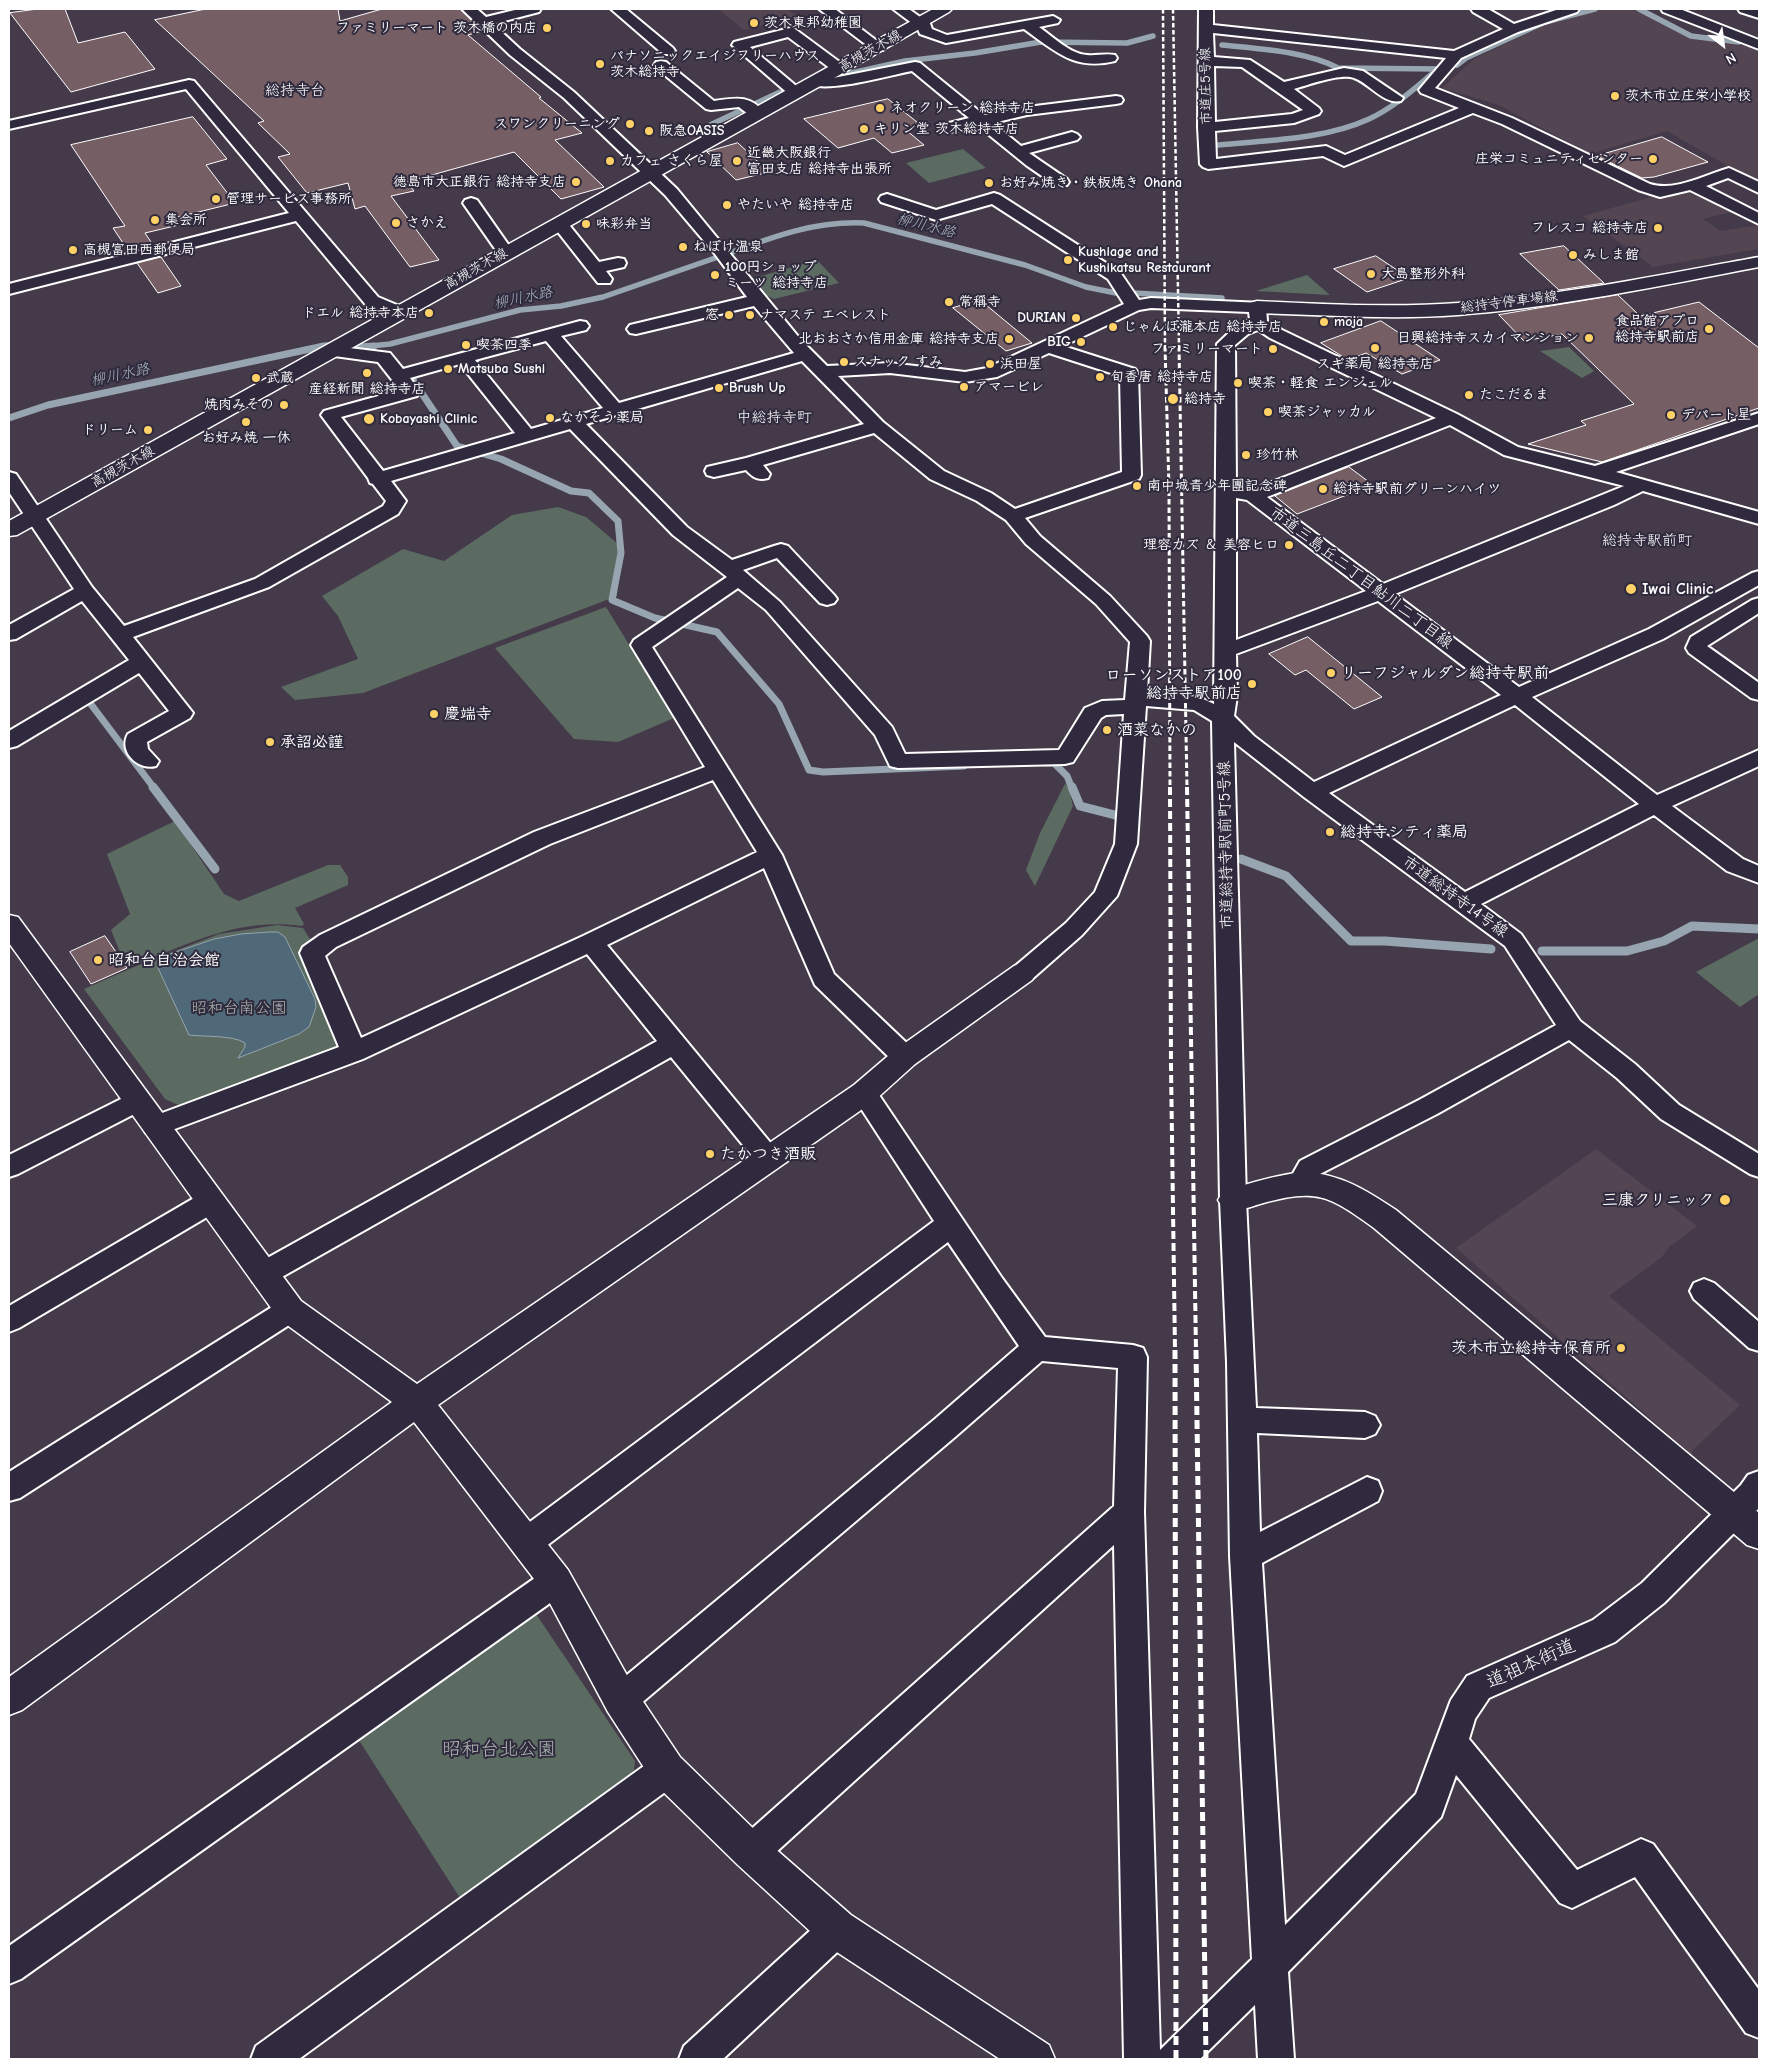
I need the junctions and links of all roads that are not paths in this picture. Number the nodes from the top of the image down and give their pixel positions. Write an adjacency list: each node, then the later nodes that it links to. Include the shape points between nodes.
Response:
1 (469, 9): 14 (street)
2 (534, 9): 14 (street)
3 (618, 9): 31 (street, via 711,106 742,102)
4 (826, 9): 20 (street)
5 (900, 9): 15 (street)
6 (944, 9): 15 (street, 高槻茨木線)
7 (1206, 9): 17 (street, 市道庄5号線)
8 (1478, 9): 18 (street)
9 (1572, 9): 18 (street)
10 (1668, 9): 19 (street)
11 (1745, 9): 12 (street)
12 (1759, 14)
13 (1053, 20): 16 (street)
14 (484, 22): 38 (street, via 515,52 569,95)
15 (921, 22): 16 (street, via 925,31 946,38); 20 (street, 高槻茨木線)
16 (1027, 25): 22 (street, via 1067,53 1084,60)
17 (1206, 28): 21 (street); 23 (street, 市道庄5号線)
18 (1513, 28): 21 (street)
19 (1759, 45)
20 (878, 46): 24 (street, 高槻茨木線)
21 (1456, 55): 30 (street, via 1426,90)
22 (1110, 58)
23 (1206, 61): 26 (street, via 1245,64); 35 (street, 市道庄5号線)
24 (840, 69): 25 (street, 高槻茨木線); 27 (street, via 790,32 739,46)
25 (816, 82): 27 (street, 高槻茨木線); 32 (street, via 833,82 915,66)
26 (1282, 87): 28 (street, via 1344,72 1358,74); 35 (street, via 1314,111 1294,118)
27 (796, 93): 31 (street, 高槻茨木線)
28 (1396, 98)
29 (1116, 100): 32 (street, via 1098,107 1027,111)
30 (1472, 108): 35 (street, 市道庄5号線, via 1344,161 1326,150 1208,164); 40 (street, via 1507,121 1644,187 1660,192)
31 (758, 114): 38 (street, 高槻茨木線)
32 (981, 121): 34 (street); 37 (street)
33 (9, 125): 44 (street, via 189,84)
34 (950, 127)
35 (1206, 127)
36 (1072, 137): 37 (street)
37 (1018, 152): 39 (street)
38 (651, 173): 46 (street, 高槻茨木線); 51 (street, via 721,251)
39 (1061, 182)
40 (1692, 185): 41 (street, via 1728,173); 45 (street)
41 (1759, 188)
42 (887, 199): 52 (street, via 936,215 994,198 1114,276)
43 (471, 203): 47 (street)
44 (300, 215): 50 (street); 53 (street, via 372,301)
45 (1759, 219)
46 (560, 224): 47 (street, 高槻茨木線); 49 (street, via 600,274)
47 (506, 253): 53 (street, 高槻茨木線)
48 (1759, 262): 54 (street, 総持寺停車場線, via 1509,304)
49 (618, 263)
50 (9, 289)
51 (758, 300): 56 (street); 60 (street)
52 (1134, 306): 54 (street, via 1151,303 1223,306); 58 (street)
53 (398, 312): 59 (street, 高槻茨木線)
54 (1258, 315): 65 (street, via 1276,334); 75 (street, via 1226,344)
55 (580, 326): 57 (street)
56 (636, 329)
57 (550, 334): 61 (street); 64 (street)
58 (1049, 347): 62 (street, via 992,373 965,377 890,368); 78 (street, via 1129,373 1132,475)
59 (333, 351): 63 (street, via 384,357); 77 (street, 高槻茨木線)
60 (805, 355): 62 (street); 64 (street)
61 (464, 358): 63 (street); 69 (street)
62 (822, 372): 68 (street)
63 (398, 376): 73 (street, via 411,392 330,414)
64 (616, 411): 67 (street)
65 (1451, 418): 71 (street, via 1511,451); 76 (street)
66 (1759, 418): 71 (street)
67 (574, 422): 69 (street); 81 (street, via 680,531)
68 (877, 426): 70 (street, via 756,469); 78 (street, via 937,475 984,497)
69 (527, 436): 73 (street)
70 (714, 471)
71 (1596, 472): 74 (street)
72 (9, 478): 77 (street)
73 (377, 479): 88 (street, via 396,501 391,510 262,583)
74 (1641, 485): 79 (street); 84 (street)
75 (1226, 490): 76 (street, 市道三島丘二丁目鮎川二丁目線); 89 (street, 市道総持寺駅前町5号線)
76 (1253, 496): 84 (street, 市道三島丘二丁目鮎川二丁目線)
77 (34, 516): 80 (street, 高槻茨木線); 83 (street)
78 (1012, 516): 93 (street, via 1033,540 1103,600 1140,641)
79 (1759, 518)
80 (9, 530)
81 (735, 573): 85 (street, via 780,550); 93 (street, 市道総持寺14号線, via 773,606 884,732 898,761 1065,757 1093,713 1102,708); 98 (street, via 641,645)
82 (1759, 577): 92 (street, via 1656,634)
83 (85, 591): 87 (street); 88 (street)
84 (1382, 592): 89 (street); 92 (street, 市道三島丘二丁目鮎川二丁目線)
85 (827, 599)
86 (1759, 604): 91 (street, via 1698,642 1696,648)
87 (9, 634)
88 (118, 635): 90 (street)
89 (1226, 651): 94 (street, 市道総持寺駅前町5号線)
90 (141, 662): 95 (street); 97 (street, via 182,714 136,739 135,746)
91 (1759, 693)
92 (1516, 696): 99 (street); 100 (street, 市道三島丘二丁目鮎川二丁目線)
93 (1135, 703): 94 (street, 市道総持寺14号線, via 1199,704); 106 (street, via 1126,844 1105,896)
94 (1223, 718): 99 (street, 市道総持寺14号線, via 1246,741); 117 (street, 市道総持寺駅前町5号線)
95 (9, 741)
96 (1759, 757): 100 (street)
97 (148, 761)
98 (718, 770): 101 (street); 109 (street, via 542,838 328,941 312,953)
99 (1312, 792): 103 (street, 市道総持寺14号線)
100 (1655, 805): 102 (street, 市道三島丘二丁目鮎川二丁目線, via 1735,865); 103 (street)
101 (770, 854): 105 (street); 110 (street, via 824,979)
102 (1759, 875)
103 (1464, 903): 107 (street, 市道総持寺14号線, via 1513,940)
104 (9, 924): 112 (street)
105 (591, 942): 108 (street); 109 (street)
106 (1024, 973): 110 (street)
107 (1571, 1028): 115 (street, 市道総持寺14号線, via 1626,1071 1670,1112); 116 (street, via 1309,1168)
108 (674, 1044): 113 (street); 120 (street)
109 (354, 1052): 112 (street)
110 (905, 1057): 111 (street)
111 (864, 1092): 113 (street); 119 (street)
112 (146, 1114): 114 (street); 118 (street)
113 (769, 1159): 126 (street)
114 (9, 1167)
115 (1759, 1167)
116 (1300, 1184): 117 (street); 133 (street, via 1321,1184 1346,1193 1385,1219)
117 (1233, 1200): 127 (street, 市道総持寺駅前町5号線)
118 (210, 1202): 120 (street); 123 (street)
119 (951, 1224): 125 (street); 135 (street)
120 (263, 1274): 122 (street)
121 (1704, 1291): 124 (street)
122 (290, 1310): 126 (street); 130 (street)
123 (9, 1320)
124 (1759, 1339)
125 (1037, 1348): 132 (street, via 1132,1358); 139 (street)
126 (417, 1402): 135 (street); 138 (street)
127 (1242, 1420): 128 (street); 136 (street, 市道総持寺駅前町5号線)
128 (1366, 1425)
129 (1759, 1485): 133 (street, 道祖本街道)
130 (9, 1488)
131 (1367, 1491): 136 (street)
132 (1129, 1512): 142 (street); 150 (street)
133 (1734, 1513): 134 (street); 140 (street, 道祖本街道, via 1653,1592 1604,1631 1478,1687 1462,1711)
134 (1759, 1534)
135 (526, 1543): 137 (street)
136 (1245, 1556): 145 (street, 市道総持寺駅前町5号線)
137 (556, 1581): 139 (street); 144 (street)
138 (9, 1698)
139 (621, 1700): 141 (street)
140 (1451, 1743): 145 (street, 道祖本街道, via 1429,1805); 146 (street, via 1572,1892 1640,1856)
141 (667, 1770): 142 (street); 147 (street)
142 (751, 1852): 143 (street)
143 (837, 1929): 148 (street); 149 (street)
144 (9, 1966)
145 (1269, 1967): 151 (street, 道祖本街道); 152 (street, 市道総持寺駅前町5号線)
146 (1759, 2020)
147 (269, 2059)
148 (697, 2059)
149 (1036, 2059)
150 (1142, 2059)
151 (1174, 2059)
152 (1276, 2059)

